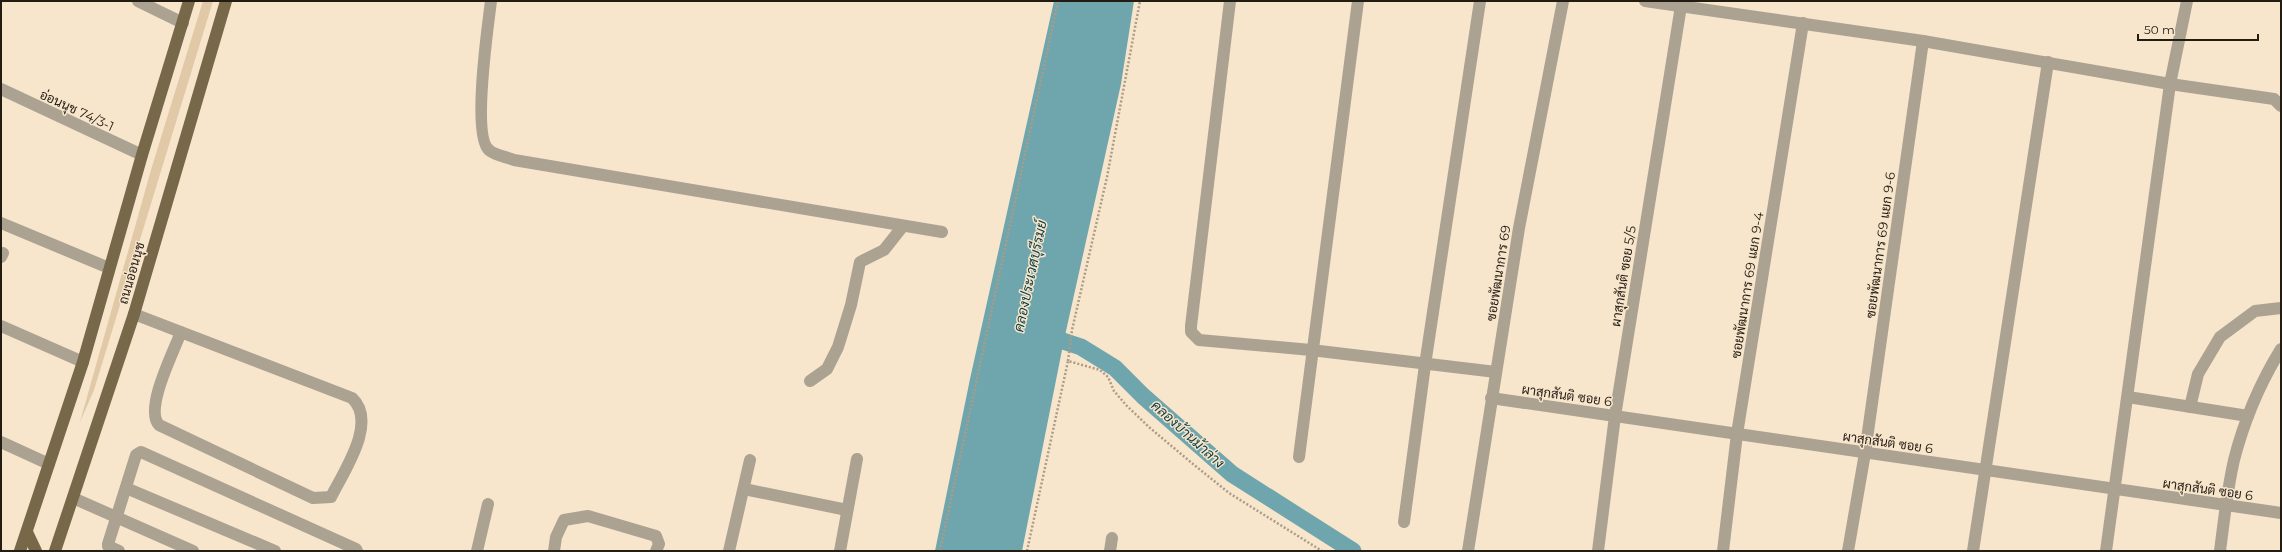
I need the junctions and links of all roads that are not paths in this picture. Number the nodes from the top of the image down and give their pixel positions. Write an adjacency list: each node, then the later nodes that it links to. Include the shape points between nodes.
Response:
1 (138, 1): 12 (street)
2 (190, 1): 12 (main road, ถนนอ่อนนุช)
3 (226, 1): 25 (main road, ถนนอ่อนนุช)
4 (491, 1): 21 (street, via 481,114 483,140 489,150 514,160)
5 (1230, 1): 29 (street, via 1191,332 1199,340)
6 (1358, 1): 29 (street)
7 (1480, 1): 31 (street)
8 (1563, 1): 32 (street, ซอยพัฒนาการ 69, via 1519,228)
9 (1645, 1): 11 (street)
10 (2187, 1): 16 (street)
11 (1681, 6): 13 (street); 37 (street, ผาสุกสันติ ซอย 5/5)
12 (183, 23): 19 (main road, ถนนอ่อนนุช)
13 (1803, 23): 14 (street); 39 (street, ซอยพัฒนาการ 69 แยก 9-4)
14 (1922, 41): 15 (street); 41 (street, ซอยพัฒนาการ 69 แยก 9-6)
15 (2048, 62): 16 (street); 46 (street)
16 (2170, 84): 18 (street); 34 (street)
17 (1, 89): 19 (street, อ่อนนุช 74/3-1)
18 (2278, 99)
19 (142, 155): 23 (main road, ถนนอ่อนนุช)
20 (1, 223): 23 (street)
21 (903, 226): 22 (street); 33 (street, via 884,250 860,262 838,347 827,369)
22 (942, 232)
23 (109, 268): 30 (main road, ถนนอ่อนนุช)
24 (2281, 308): 36 (street, via 2255,311 2220,337 2198,374)
25 (134, 314): 27 (street); 50 (main road, ถนนอ่อนนุช)
26 (1, 326): 30 (street)
27 (181, 332): 27 (street, via 352,398 359,405 362,412 359,440 331,497 312,498 159,425 156,421 154,402)
28 (2281, 348): 38 (street, via 2268,370)
29 (1311, 350): 31 (street); 42 (street)
30 (83, 362): 45 (main road, ถนนอ่อนนุช)
31 (1425, 365): 32 (street); 56 (street)
32 (1496, 372): 35 (street, ซอยพัฒนาการ 69)
33 (810, 381)
34 (2128, 397): 36 (street); 49 (street)
35 (1491, 398): 37 (street, ผาสุกสันติ ซอย 6); 72 (street, ซอยพัฒนาการ 69)
36 (2190, 407): 38 (street)
37 (1615, 416): 39 (street, ผาสุกสันติ ซอย 6); 73 (street, ผาสุกสันติ ซอย 5/5)
38 (2248, 416): 52 (street, via 2234,461)
39 (1737, 434): 41 (street, ผาสุกสันติ ซอย 6); 74 (street, ซอยพัฒนาการ 69 แยก 9-4)
40 (1, 442): 45 (street)
41 (1864, 453): 46 (street, ผาสุกสันติ ซอย 6); 75 (street, ซอยพัฒนาการ 69 แยก 9-6)
42 (1298, 457)
43 (857, 459): 53 (street)
44 (750, 460): 48 (street)
45 (49, 464): 57 (main road, ถนนอ่อนนุช)
46 (1985, 470): 49 (street, ผาสุกสันติ ซอย 6); 76 (street)
47 (126, 488): 55 (street); 64 (street); 65 (street, via 136,455 141,452 244,497)
48 (744, 489): 53 (street); 69 (street)
49 (2115, 489): 52 (street, ผาสุกสันติ ซอย 6); 77 (street)
50 (73, 498): 55 (street); 59 (main road, ถนนอ่อนนุช)
51 (488, 504): 66 (street)
52 (2226, 505): 54 (street, ผาสุกสันติ ซอย 6); 78 (street)
53 (847, 510): 70 (street)
54 (2281, 513)
55 (117, 518): 62 (street, via 108,546); 63 (street)
56 (1404, 522)
57 (27, 532): 60 (main road, ถนนอ่อนนุช); 61 (main road)
58 (1112, 538): 71 (street)
59 (55, 548)
60 (20, 551)
61 (36, 551)
62 (119, 551)
63 (193, 551)
64 (275, 551)
65 (357, 551)
66 (477, 551)
67 (554, 551): 68 (street, via 556,537 564,520 588,516 656,536 659,544)
68 (656, 551)
69 (730, 551)
70 (840, 551)
71 (1110, 551)
72 (1468, 551)
73 (1598, 551)
74 (1722, 551)
75 (1848, 551)
76 (1973, 551)
77 (2106, 551)
78 (2220, 551)

